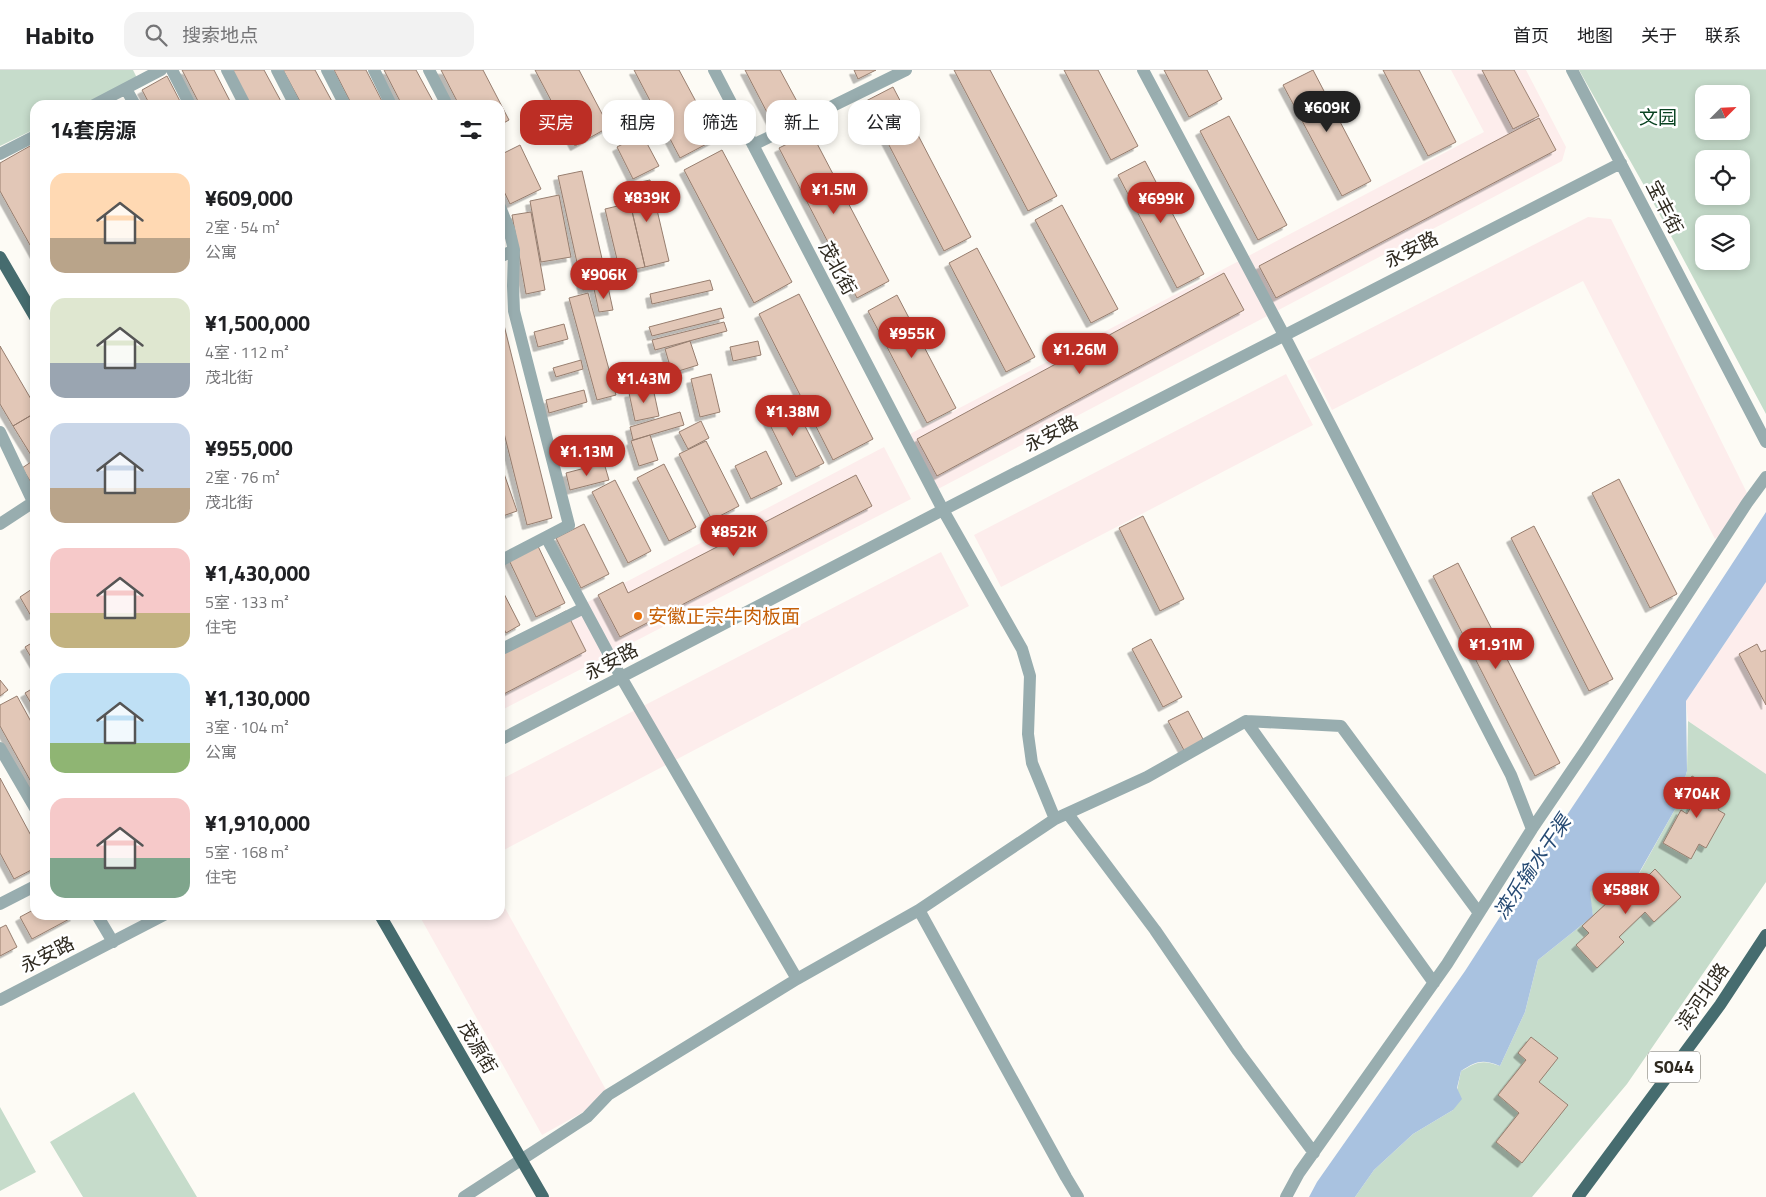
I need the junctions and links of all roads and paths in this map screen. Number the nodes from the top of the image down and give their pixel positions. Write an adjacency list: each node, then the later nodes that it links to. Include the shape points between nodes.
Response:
1 (160, 70): 12 (street)
2 (172, 70): 15 (street)
3 (227, 70): 16 (street)
4 (277, 70): 17 (street)
5 (327, 70): 18 (street)
6 (374, 70): 19 (street)
7 (429, 70): 20 (street)
8 (714, 70): 21 (street, 茂北街)
9 (906, 70): 23 (street)
10 (1143, 70): 32 (street)
11 (1572, 70): 26 (street, 宝丰街)
12 (126, 88): 13 (street); 14 (street)
13 (103, 100)
14 (132, 100)
15 (187, 100)
16 (242, 100)
17 (292, 100)
18 (342, 100)
19 (389, 100)
20 (444, 100)
21 (730, 100)
22 (30, 139): 25 (street)
23 (756, 144)
24 (753, 145): 38 (street, 茂北街)
25 (0, 154)
26 (1620, 162): 32 (street, 永安路); 34 (street, 宝丰街)
27 (505, 219): 28 (street)
28 (514, 250): 29 (street); 40 (street, via 514,312 569,525)
29 (505, 254)
30 (0, 257): 31 (main road)
31 (30, 308)
32 (1284, 335): 38 (street, 永安路); 51 (street, via 1511,775)
33 (0, 432): 36 (street)
34 (1766, 442)
35 (1766, 477): 51 (street)
36 (30, 496)
37 (30, 506): 39 (street)
38 (944, 510): 44 (street, 永安路); 50 (street, 茂北街, via 1022,649 1030,676 1028,734 1032,763)
39 (0, 524)
40 (546, 537): 41 (street); 42 (street)
41 (505, 558)
42 (584, 608): 43 (street); 44 (street)
43 (505, 648)
44 (621, 677): 46 (street, 永安路); 61 (street)
45 (1246, 721): 49 (street, via 1147,777); 55 (street, via 1342,726); 62 (street)
46 (505, 737)
47 (0, 748): 48 (street)
48 (30, 799)
49 (1068, 814): 50 (street); 64 (street)
50 (1055, 819): 54 (street)
51 (1532, 828): 55 (street)
52 (30, 889): 53 (street)
53 (0, 904)
54 (919, 910): 61 (street); 68 (street)
55 (1479, 913): 62 (street)
56 (100, 920): 60 (street)
57 (155, 920): 60 (street, 永安路)
58 (383, 920): 65 (main road, 茂源街)
59 (1766, 935): 70 (main road, 滨河北路 / S044, via 1720,1005)
60 (113, 942): 63 (street, 永安路)
61 (797, 979): 65 (street, via 608,1095 587,1116)
62 (1434, 983): 64 (street)
63 (0, 1000)
64 (1314, 1152): 69 (street)
65 (521, 1160): 66 (street); 67 (main road, 茂源街)
66 (464, 1197)
67 (543, 1197)
68 (1078, 1197)
69 (1286, 1197)
70 (1578, 1197)

